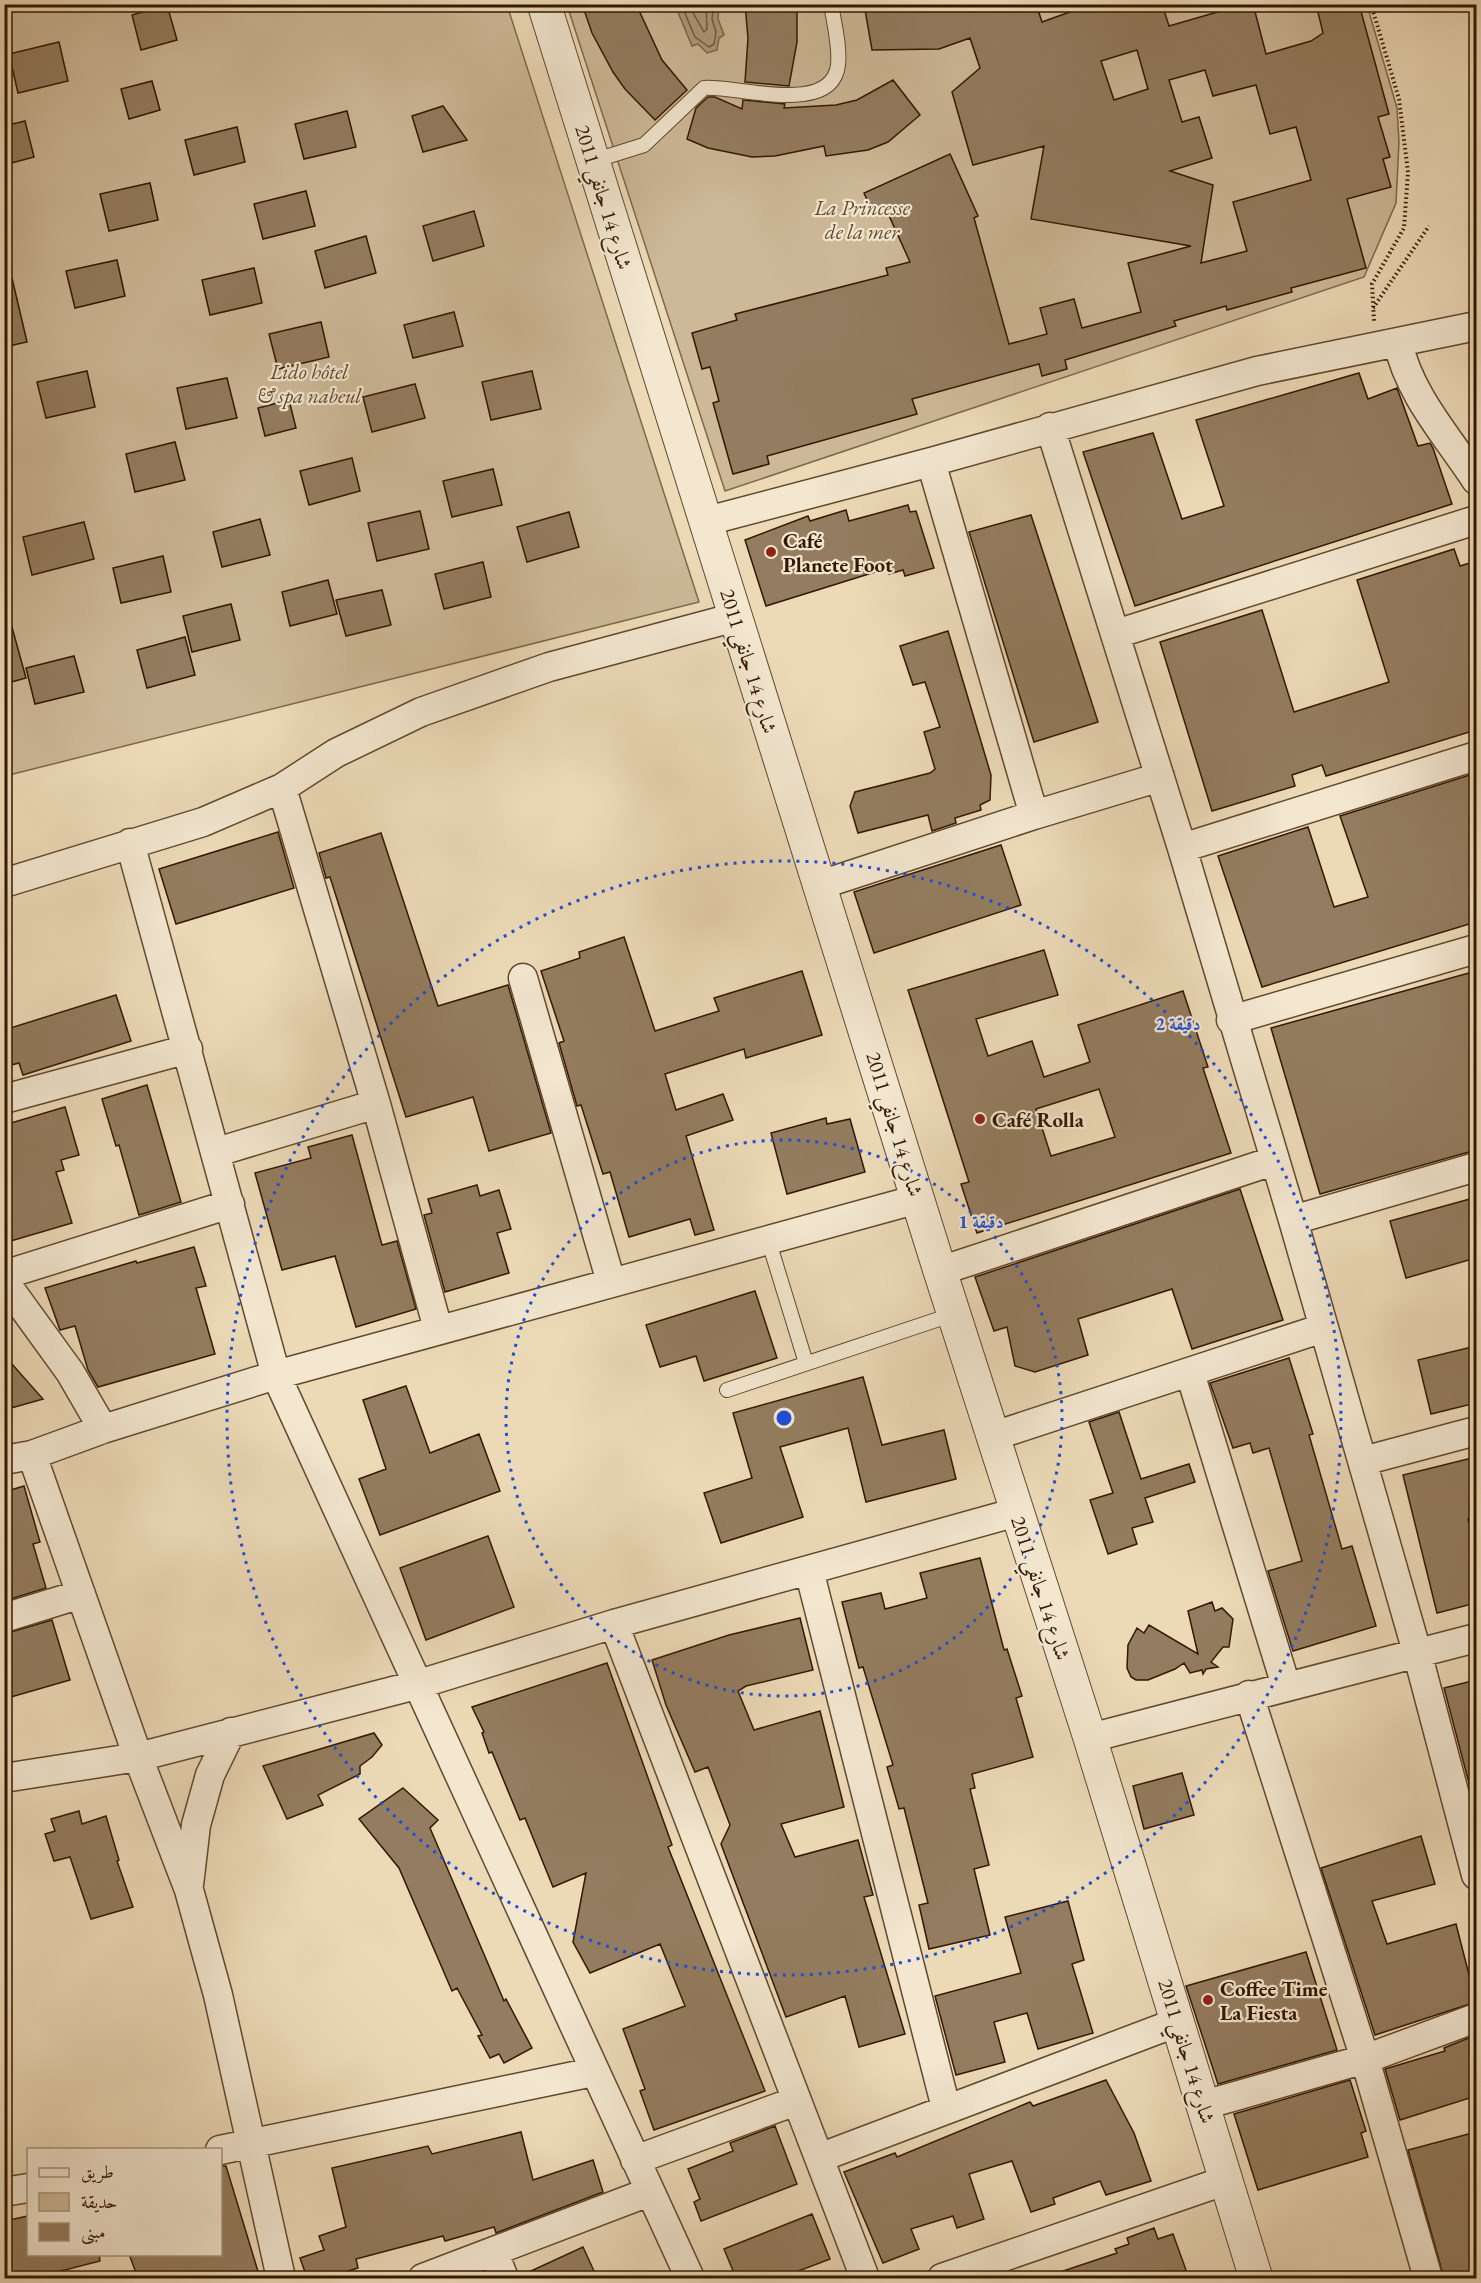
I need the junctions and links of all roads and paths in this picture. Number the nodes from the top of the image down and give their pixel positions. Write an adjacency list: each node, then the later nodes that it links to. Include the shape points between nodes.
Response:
1 (544, 4): 4 (street, شارع 14 جانفي 2011)
2 (831, 4): 4 (lane, via 838,66 832,81 813,93 779,95 704,88 644,144)
3 (1371, 4): 6 (path, via 1399,99 1408,172 1404,228 1372,284)
4 (593, 161): 13 (street, شارع 14 جانفي 2011)
5 (1429, 226): 6 (path)
6 (1373, 309): 8 (path)
7 (1465, 328): 8 (street)
8 (1396, 342): 9 (street, via 1257,371); 11 (street, via 1403,366 1418,392)
9 (1050, 427): 10 (street); 15 (street)
10 (931, 462): 13 (street); 19 (street)
11 (1476, 480)
12 (1476, 520): 15 (street)
13 (706, 521): 14 (street, شارع 14 جانفي 2011)
14 (736, 617): 18 (street, via 549,667 421,712 336,753); 23 (street, شارع 14 جانفي 2011)
15 (1116, 634): 17 (street)
16 (1476, 756): 21 (street)
17 (1160, 777): 19 (street); 21 (street)
18 (282, 788): 20 (street, via 203,822); 29 (street)
19 (1034, 814): 23 (street)
20 (130, 843): 22 (street); 27 (street)
21 (1182, 848): 26 (street)
22 (4, 883)
23 (820, 885): 33 (street, شارع 14 جانفي 2011)
24 (1476, 949): 26 (street)
25 (523, 978): 40 (street)
26 (1231, 1020): 31 (street)
27 (188, 1049): 28 (street); 30 (street)
28 (4, 1099)
29 (376, 1104): 30 (street); 43 (street)
30 (217, 1152): 34 (street)
31 (1274, 1161): 35 (street); 37 (street)
32 (1476, 1167): 35 (street)
33 (918, 1199): 36 (street); 37 (street, شارع 14 جانفي 2011)
34 (230, 1204): 38 (street); 46 (street)
35 (1293, 1220): 42 (street)
36 (768, 1239): 40 (street); 44 (lane)
37 (940, 1271): 41 (street, شارع 14 جانفي 2011)
38 (4, 1275)
39 (4, 1281): 48 (street, via 70,1372)
40 (611, 1282): 43 (street)
41 (954, 1314): 44 (lane); 50 (street, شارع 14 جانفي 2011)
42 (1323, 1328): 45 (street); 53 (street)
43 (438, 1329): 46 (street)
44 (806, 1363): 47 (lane)
45 (1190, 1373): 50 (street); 62 (street)
46 (276, 1375): 48 (street); 61 (street)
47 (727, 1390)
48 (103, 1429): 51 (street)
49 (1476, 1431): 53 (street)
50 (994, 1436): 54 (street, شارع 14 جانفي 2011)
51 (32, 1455): 52 (street); 56 (street)
52 (4, 1460)
53 (1363, 1461): 60 (street)
54 (1017, 1512): 55 (street); 65 (street, شارع 14 جانفي 2011)
55 (809, 1570): 58 (street); 77 (street)
56 (81, 1594): 57 (street); 66 (street)
57 (4, 1618)
58 (614, 1624): 61 (street); 75 (street)
59 (1476, 1638): 60 (street)
60 (1416, 1652): 62 (street); 68 (street)
61 (417, 1685): 64 (street); 74 (street)
62 (1286, 1686): 63 (street)
63 (1250, 1695): 65 (street); 73 (street)
64 (231, 1732): 66 (street); 70 (street, via 210,1775 196,1825)
65 (1090, 1738): 72 (street, شارع 14 جانفي 2011)
66 (138, 1757): 67 (street); 70 (street)
67 (4, 1778)
68 (1472, 1842): 69 (street)
69 (1476, 1875)
70 (189, 1890): 78 (street, via 218,1995)
71 (1476, 2018): 73 (street)
72 (1178, 2022): 76 (street, شارع 14 جانفي 2011); 77 (street)
73 (1365, 2059): 76 (street); 93 (street)
74 (593, 2072): 78 (street); 81 (street)
75 (796, 2101): 80 (street); 81 (street)
76 (1204, 2105): 82 (street, شارع 14 جانفي 2011)
77 (946, 2108): 80 (street)
78 (250, 2144): 79 (street); 87 (street)
79 (222, 2150)
80 (819, 2158): 90 (street)
81 (635, 2160): 85 (street)
82 (1227, 2180): 91 (street); 92 (street, شارع 14 جانفي 2011)
83 (27, 2188): 84 (street)
84 (4, 2192)
85 (649, 2192): 86 (street); 89 (street)
86 (499, 2266): 88 (street)
87 (281, 2278)
88 (423, 2278)
89 (690, 2278)
90 (865, 2278)
91 (942, 2278)
92 (1256, 2278)
93 (1428, 2278)

